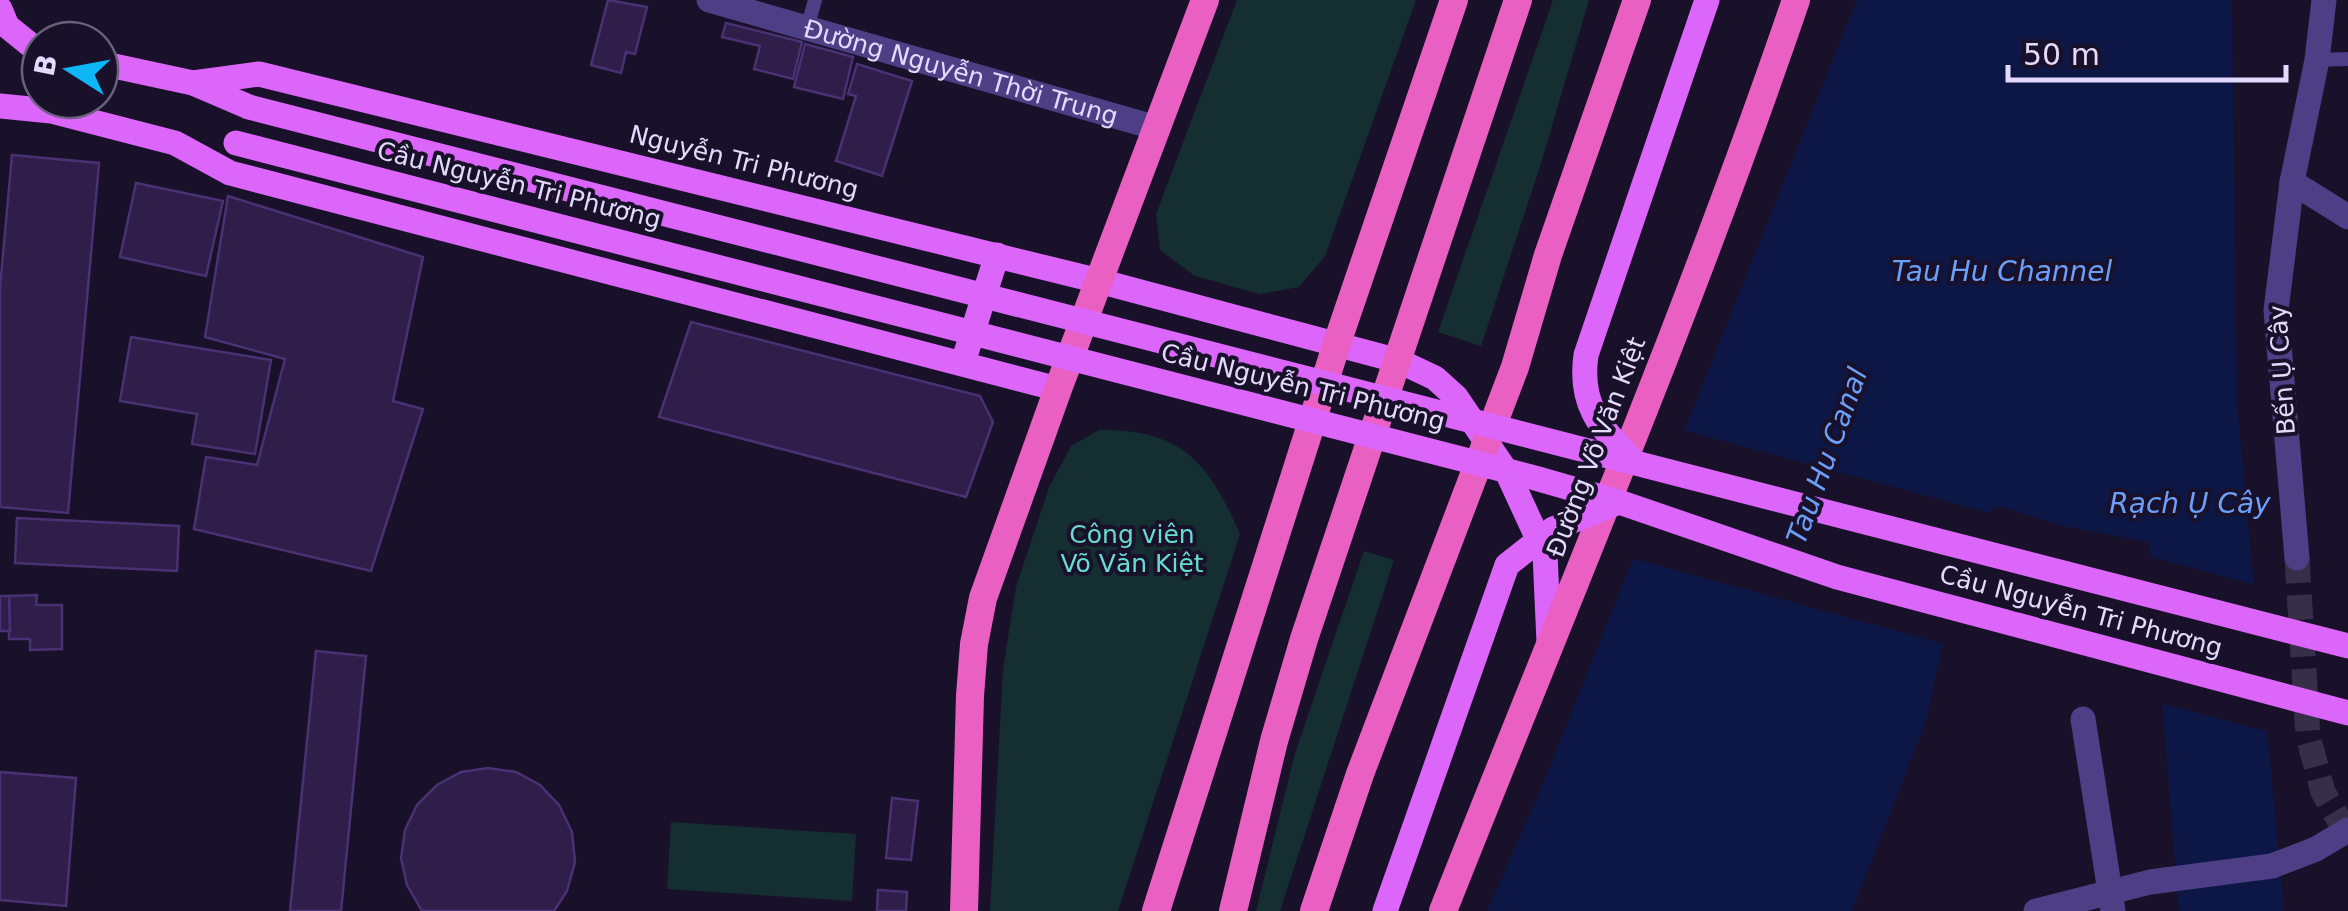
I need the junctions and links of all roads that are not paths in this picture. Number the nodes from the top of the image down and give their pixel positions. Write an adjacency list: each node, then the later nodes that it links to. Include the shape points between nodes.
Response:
1 (708, 0): 11 (street, Đường Nguyễn Thời Trung)
2 (816, 0): 11 (lane)
3 (1206, 0): 18 (highway)
4 (1454, 0): 24 (highway)
5 (1518, 0): 25 (highway)
6 (1637, 0): 28 (highway)
7 (1708, 0): 29 (main road, bridge, via 1586,355 1582,382 1591,408)
8 (1796, 0): 32 (highway, Đường Võ Văn Kiệt)
9 (2324, 0): 14 (street, Bến Ụ Cây)
10 (0, 10): 12 (main road)
11 (807, 28): 18 (street, Đường Nguyễn Thời Trung)
12 (20, 35)
13 (2348, 59): 14 (lane)
14 (2316, 60): 20 (street, Bến Ụ Cây)
15 (120, 68): 16 (main road)
16 (193, 84): 22 (main road, Nguyễn Tri Phương, via 260,74); 29 (main road, Cầu Nguyễn Tri Phương, bridge, via 249,107)
17 (0, 106): 19 (main road, via 51,111)
18 (1157, 128): 23 (highway)
19 (175, 143): 26 (main road, via 230,172); 30 (main road, Cầu Nguyễn Tri Phương, bridge, via 236,143)
20 (2292, 182): 21 (street); 31 (street, Bến Ụ Cây, via 2276,310)
21 (2348, 216)
22 (997, 255): 23 (main road, Nguyễn Tri Phương); 26 (main road)
23 (1099, 280): 24 (main road, Nguyễn Tri Phương); 27 (highway)
24 (1337, 343): 25 (main road, Nguyễn Tri Phương); 39 (highway)
25 (1399, 360): 28 (main road, Nguyễn Tri Phương, via 1456,397); 40 (highway, via 1304,639)
26 (963, 363): 27 (main road)
27 (1058, 388): 38 (highway, via 983,598 974,644)
28 (1487, 440): 32 (main road, Nguyễn Tri Phương, via 1545,554); 41 (highway)
29 (1632, 460): 33 (main road, Cầu Nguyễn Tri Phương, bridge)
30 (1620, 502): 34 (main road, Cầu Nguyễn Tri Phương, bridge, via 1837,577); 42 (main road, bridge, via 1553,529 1508,565)
31 (2297, 558)
32 (1549, 644): 43 (highway, Đường Võ Văn Kiệt)
33 (2348, 646)
34 (2348, 713)
35 (2082, 718): 37 (street)
36 (2347, 836): 37 (street, via 2272,866 2150,882)
37 (2112, 902): 44 (street)
38 (964, 911)
39 (1156, 911)
40 (1232, 911)
41 (1314, 911)
42 (1385, 911)
43 (1443, 911)
44 (2036, 911)

